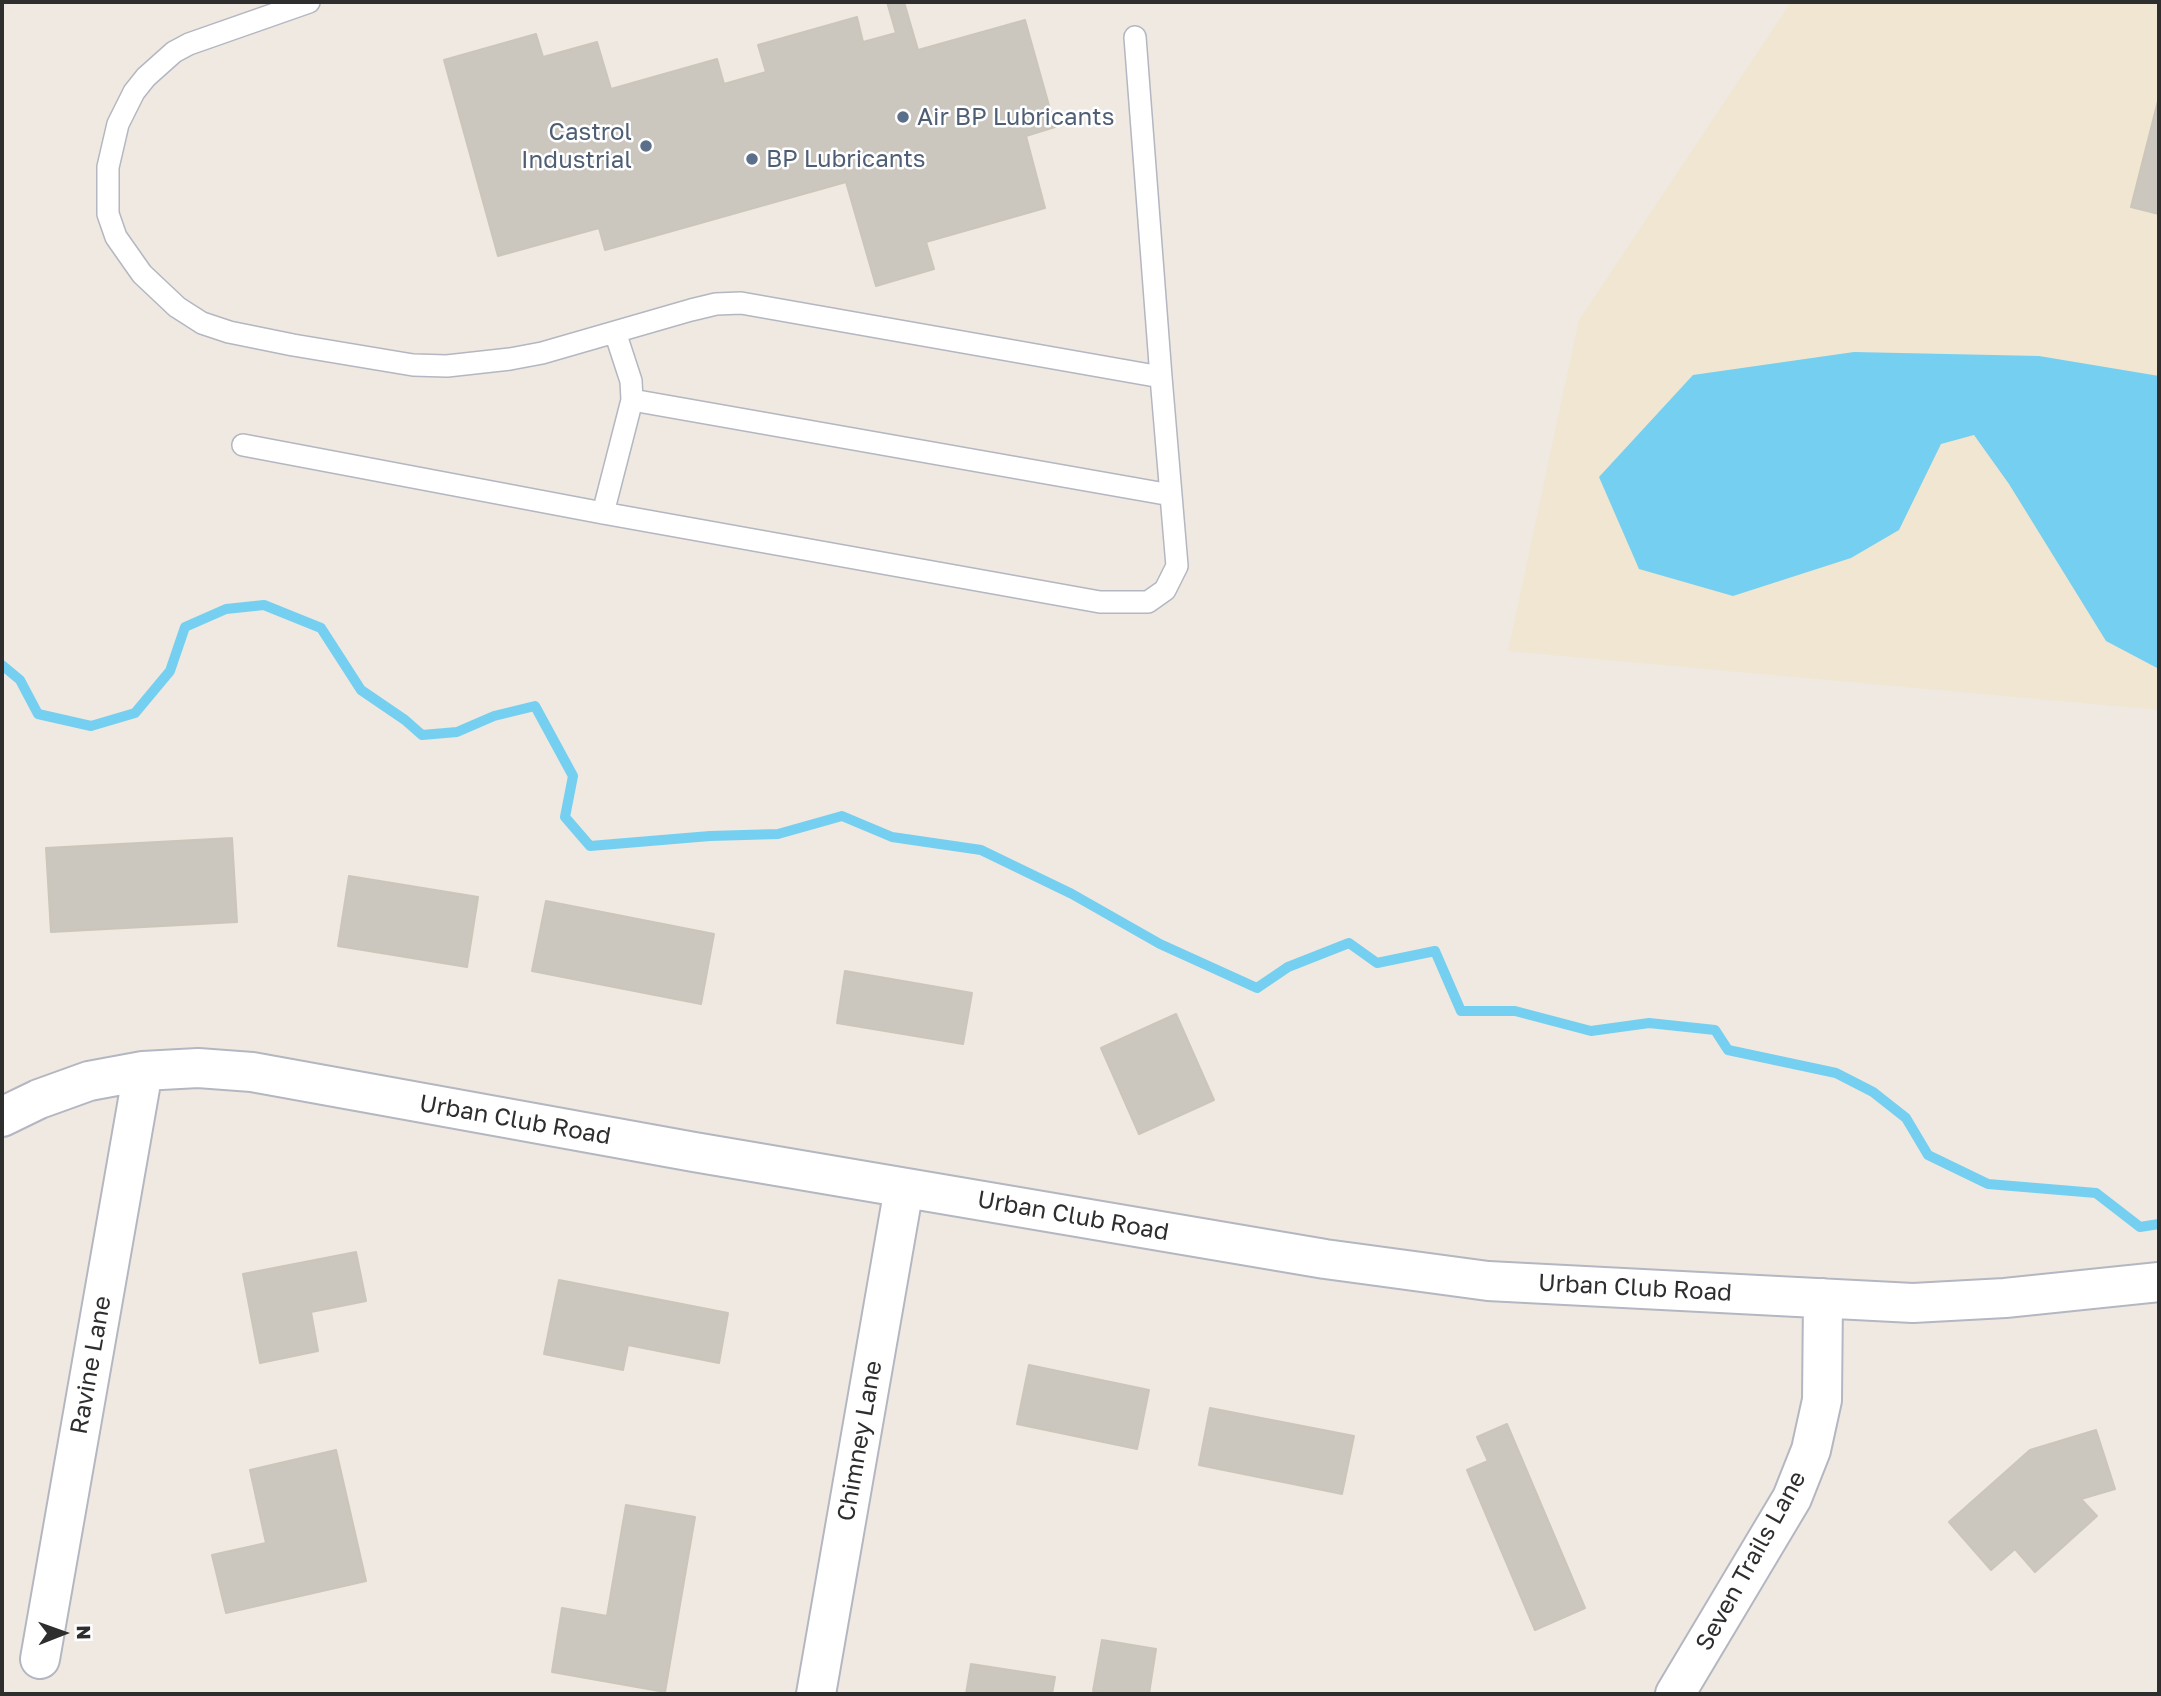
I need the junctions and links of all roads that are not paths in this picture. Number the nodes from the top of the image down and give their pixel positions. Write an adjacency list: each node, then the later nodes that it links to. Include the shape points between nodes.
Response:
1 (309, 2): 3 (lane, via 189,44 162,62 134,92 118,124 108,167 108,214 116,237 142,274 202,323 229,332 413,365 510,359)
2 (1135, 37): 4 (lane)
3 (615, 332): 4 (lane, via 716,304 741,303); 5 (lane, via 631,381)
4 (1161, 377): 7 (lane)
5 (632, 400): 7 (lane); 8 (lane)
6 (243, 445): 8 (lane)
7 (1171, 495): 8 (lane, via 1177,566 1165,590 1148,602 1100,602)
8 (603, 513)
9 (143, 1071): 10 (street, Urban Club Road, via 89,1081); 11 (street, Urban Club Road, via 198,1068 252,1072); 14 (street, Ravine Lane)
10 (2, 1117)
11 (904, 1188): 13 (street, Urban Club Road, via 1488,1281); 15 (street, Chimney Lane)
12 (2159, 1282): 13 (street, Urban Club Road, via 1913,1303)
13 (1823, 1298): 16 (street, Seven Trails Lane, via 1822,1400 1811,1450 1791,1498)
14 (40, 1658)
15 (816, 1694)
16 (1675, 1694)

